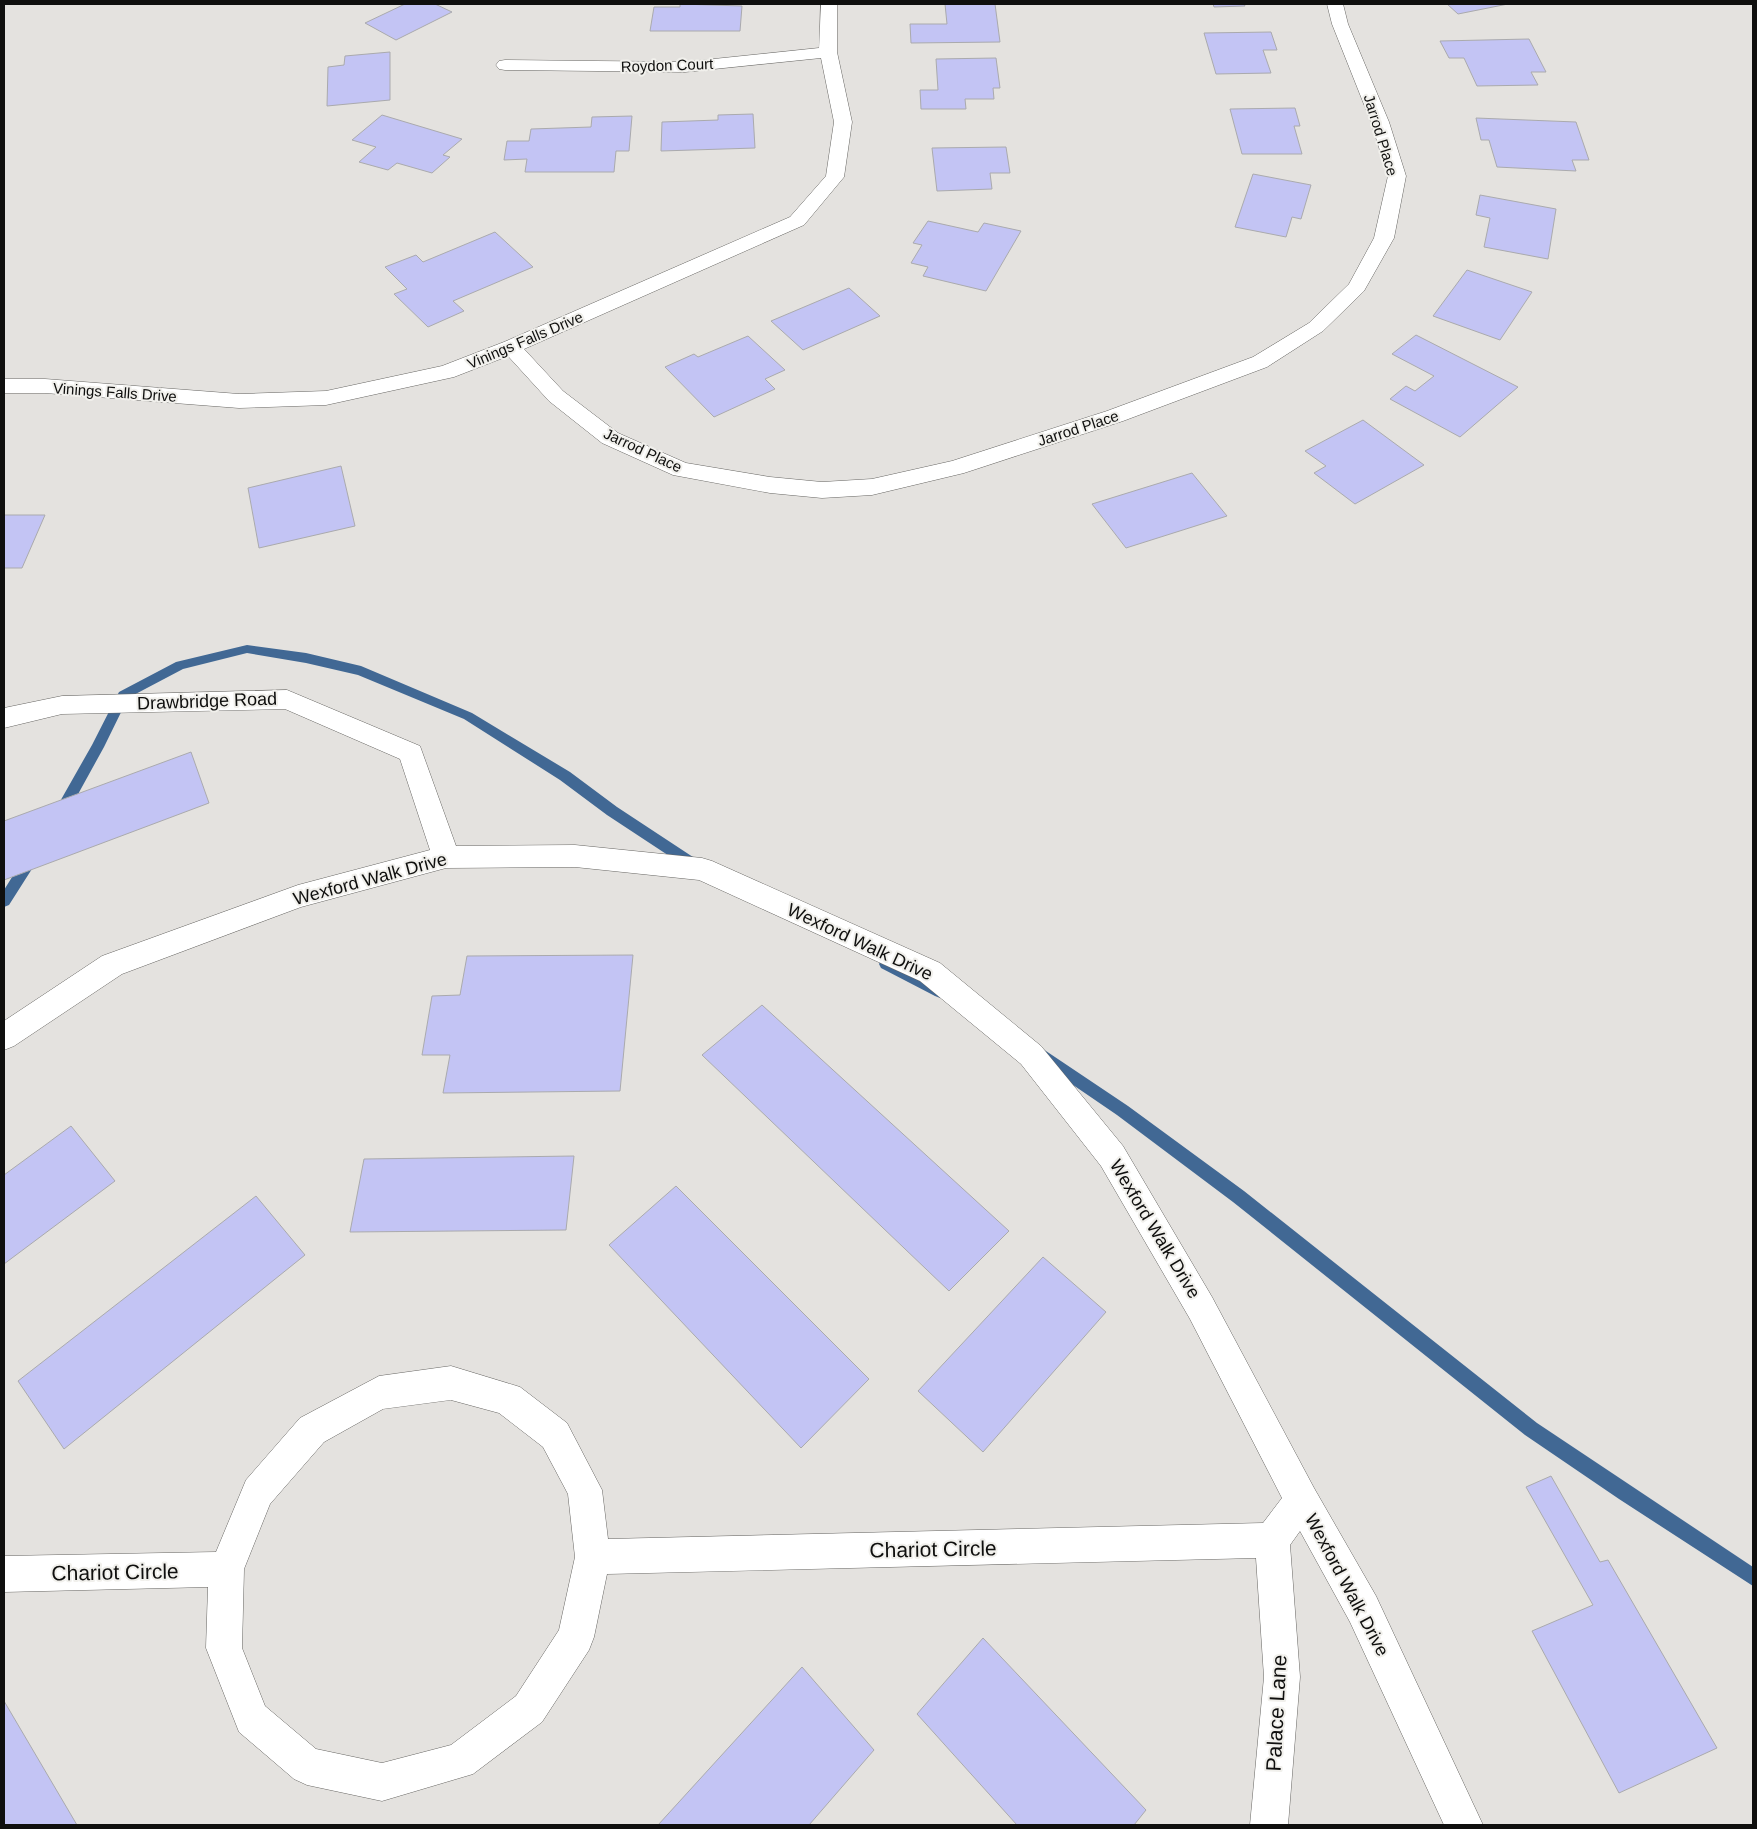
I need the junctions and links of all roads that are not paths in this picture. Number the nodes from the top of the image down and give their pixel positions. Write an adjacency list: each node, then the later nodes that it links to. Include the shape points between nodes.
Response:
1 (830, 4): 3 (street, Vinings Falls Drive)
2 (1335, 4): 5 (street, Jarrod Place, via 1380,122 1396,176 1386,229 1356,287 1316,327 1260,362 1115,416 956,468 872,487 822,490 681,470 610,438 556,396)
3 (828, 52): 4 (street, Roydon Court, via 685,67); 5 (street, Vinings Falls Drive, via 843,122 835,177 796,221)
4 (505, 65)
5 (511, 347): 6 (street, Vinings Falls Drive, via 447,372 326,398 239,401 45,386)
6 (4, 386)
7 (4, 718): 8 (street, Drawbridge Road, via 62,705 287,699 411,753)
8 (446, 857): 9 (street, Wexford Walk Drive, via 298,896 112,965); 10 (street, Wexford Walk Drive, via 575,856 702,869 930,972 1031,1055 1112,1156 1201,1308)
9 (4, 1037)
10 (1302, 1500): 11 (street); 16 (street, Wexford Walk Drive, via 1363,1609)
11 (1272, 1540): 12 (street, Chariot Circle); 15 (street, Palace Lane, via 1282,1677)
12 (593, 1557): 13 (street, via 585,1490 555,1435 508,1399 451,1383 380,1393 312,1430 258,1492); 13 (street, via 576,1637 529,1709 460,1761 382,1782 307,1766 252,1719 224,1648)
13 (226, 1569): 14 (street, Chariot Circle)
14 (4, 1574)
15 (1269, 1825)
16 (1464, 1825)

